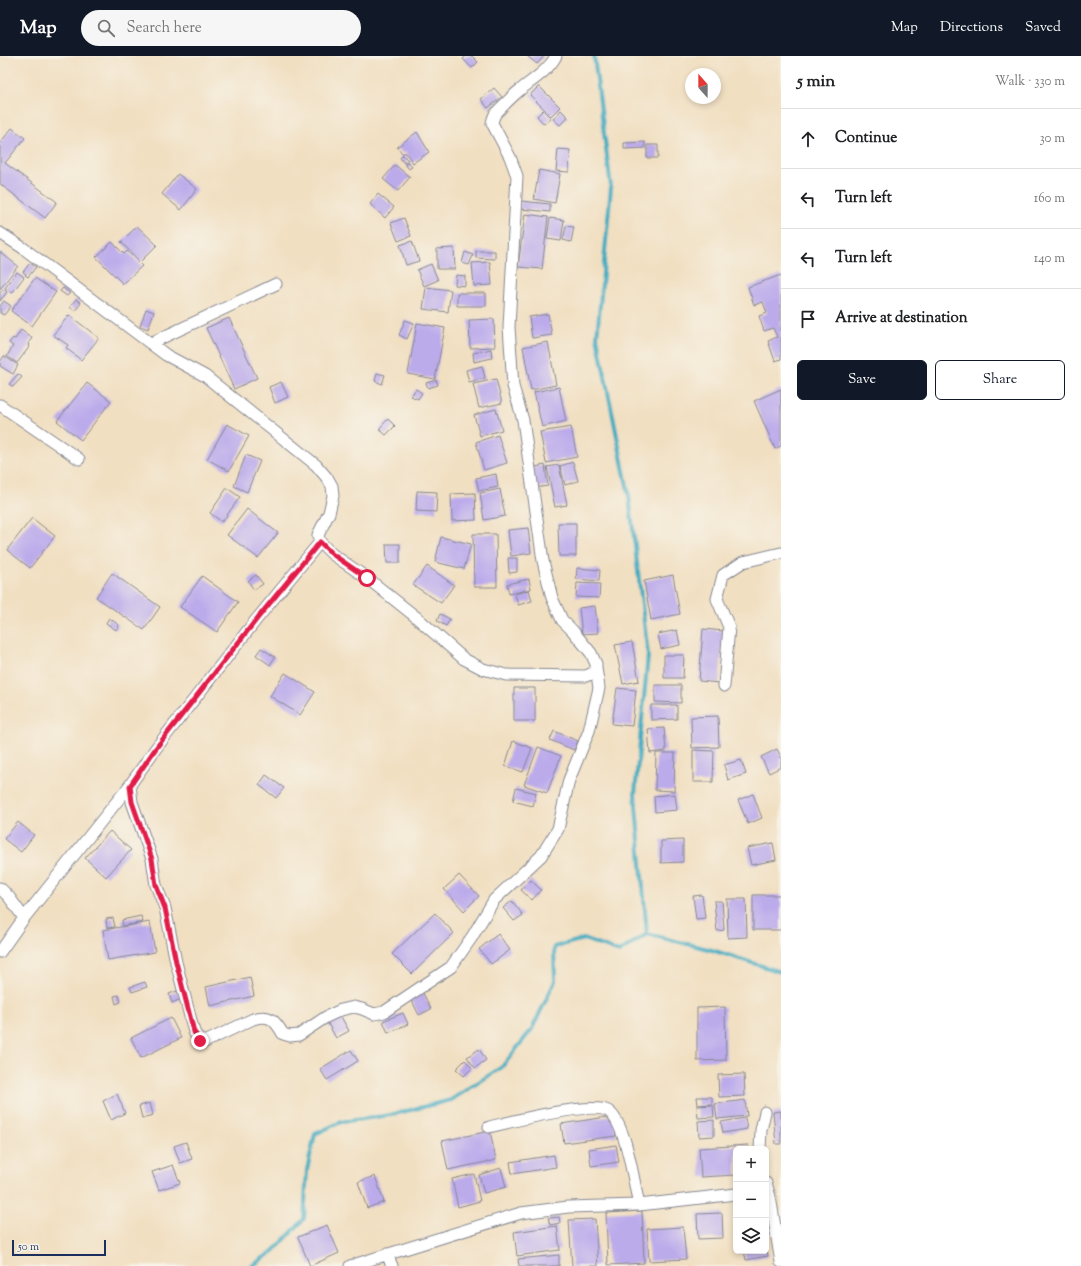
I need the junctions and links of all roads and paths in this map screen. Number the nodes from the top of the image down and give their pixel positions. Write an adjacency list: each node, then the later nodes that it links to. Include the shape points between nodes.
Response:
1 (556, 56): 9 (street, via 538,76 495,114 492,123 517,176 509,327 514,386 523,420 543,561 558,614 591,653)
2 (0, 232): 4 (street)
3 (276, 284): 4 (street)
4 (151, 343): 7 (street, via 205,376 324,473 332,486 332,496 329,513 318,535)
5 (0, 405): 6 (street)
6 (80, 459)
7 (320, 542): 9 (street, via 332,554 410,612 464,659 483,669 506,675 586,676 595,672); 11 (street, via 256,620)
8 (781, 554): 10 (street, via 743,562 723,575 717,599 729,627)
9 (596, 668): 11 (street, via 599,688 589,731 569,780 558,829 541,856 494,900 451,967 384,1012 374,1014 354,1007 341,1010 299,1035 283,1034 271,1019 260,1017 205,1042 197,1037 176,962 165,908 156,885 152,859 132,802)
10 (724, 686)
11 (130, 786): 13 (street)
12 (0, 888): 13 (street)
13 (24, 918): 14 (street)
14 (0, 952)
15 (765, 1112): 17 (street)
16 (489, 1127): 20 (street, via 556,1112 596,1108 608,1111 618,1123 627,1148)
17 (760, 1146)
18 (733, 1194): 20 (street)
19 (769, 1201): 22 (street)
20 (638, 1205): 21 (street, via 568,1207 521,1213)
21 (387, 1254): 23 (street); 24 (street)
22 (781, 1262)
23 (350, 1266)
24 (392, 1266)

